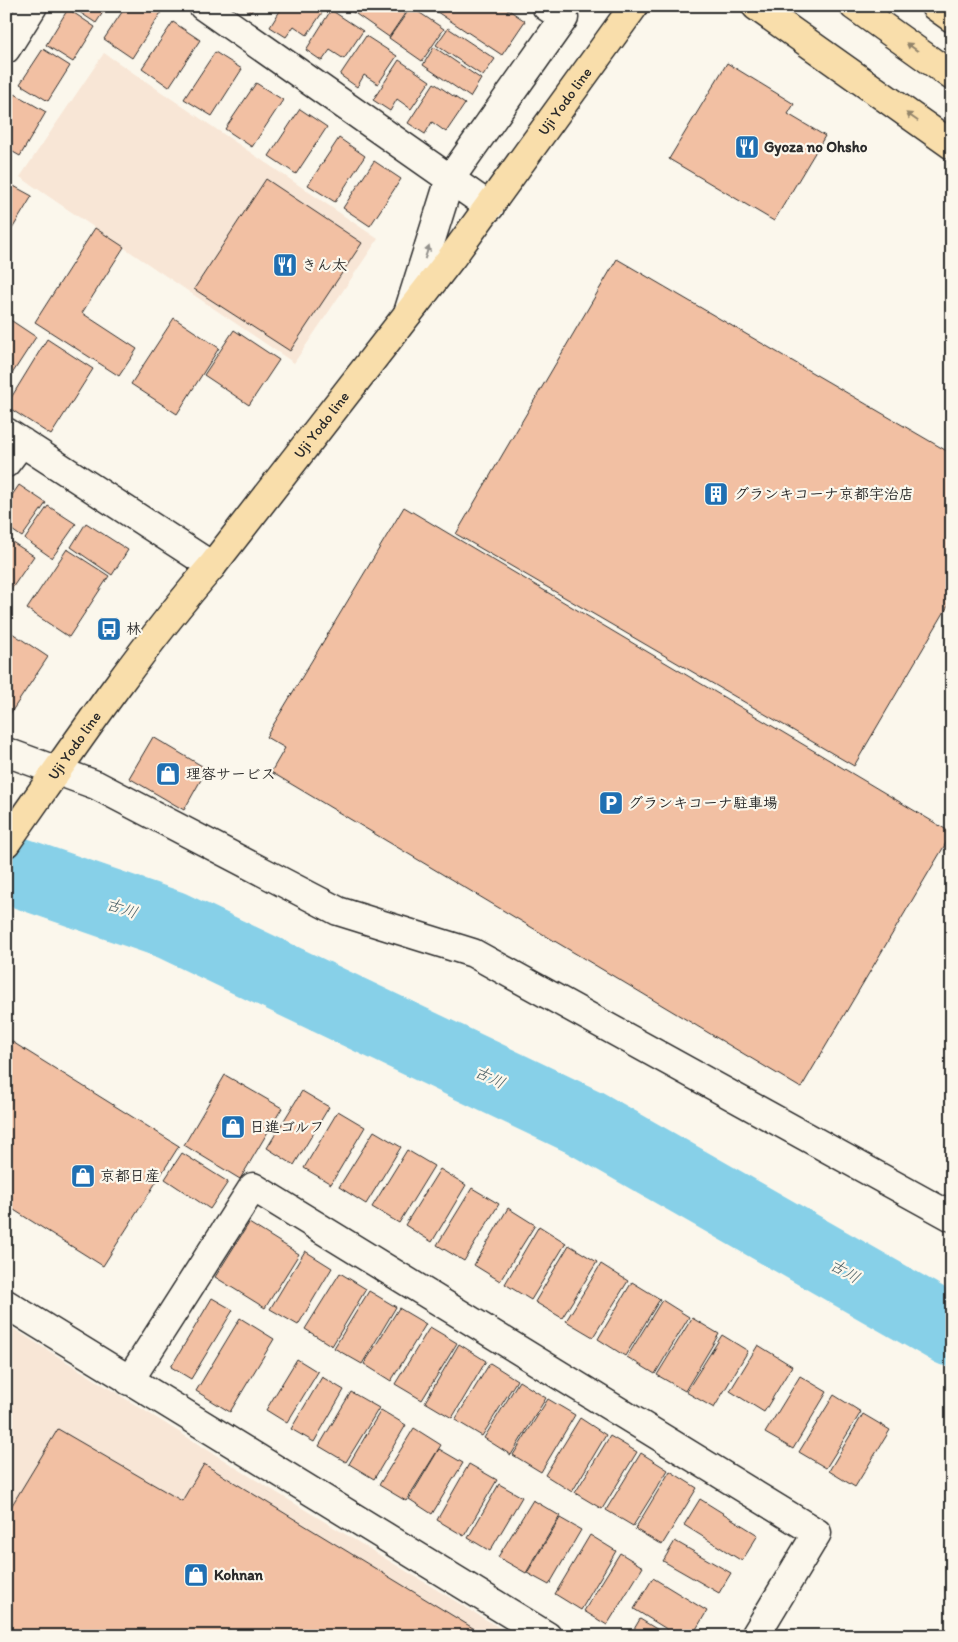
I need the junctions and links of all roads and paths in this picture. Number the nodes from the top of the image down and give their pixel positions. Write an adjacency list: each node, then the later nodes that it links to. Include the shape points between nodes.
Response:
1 (33, 6): 9 (street)
2 (203, 6): 12 (street)
3 (546, 6): 12 (street, via 564,18)
4 (634, 6): 13 (main road, Uji Yodo line)
5 (756, 6): 11 (main road, one-way to 5)
6 (854, 6): 10 (main road, one-way to 6)
7 (935, 6): 8 (main road)
8 (952, 18)
9 (6, 49)
10 (952, 76)
11 (952, 145)
12 (450, 179): 13 (street); 14 (street, one-way to 12)
13 (490, 207): 14 (main road, Uji Yodo line)
14 (407, 315): 16 (main road, Uji Yodo line)
15 (11, 446): 16 (street)
16 (212, 566): 18 (main road, Uji Yodo line, via 173,612)
17 (6, 752): 18 (street)
18 (56, 771): 19 (main road, Uji Yodo line); 20 (street, via 96,785 338,910 473,953)
19 (6, 843)
20 (952, 1217)
21 (6, 1304): 22 (street)
22 (129, 1381): 23 (street); 24 (street, via 253,1187 817,1533)
23 (547, 1636)
24 (755, 1636)

